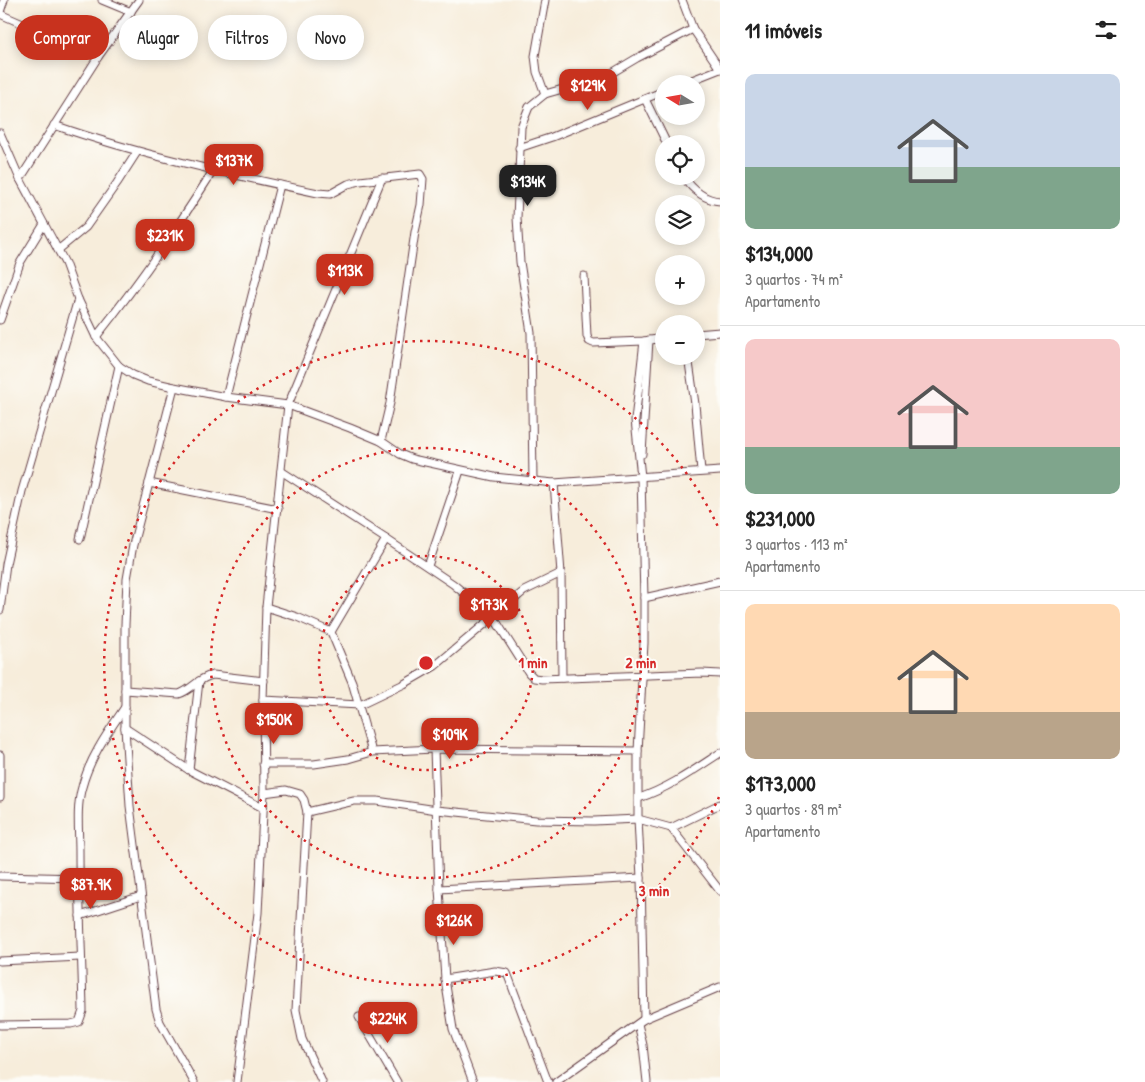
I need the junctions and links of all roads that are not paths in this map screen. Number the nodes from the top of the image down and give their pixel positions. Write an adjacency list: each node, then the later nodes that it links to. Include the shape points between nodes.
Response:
1 (4, 0): 7 (street)
2 (102, 0): 6 (street)
3 (139, 0): 6 (street)
4 (545, 0): 14 (street, via 535,56)
5 (682, 0): 9 (street)
6 (131, 12): 10 (street)
7 (0, 13): 8 (street)
8 (15, 20)
9 (693, 29): 12 (street); 14 (street, via 605,77)
10 (109, 42)
11 (96, 60): 17 (street)
12 (720, 69): 13 (street)
13 (705, 75)
14 (545, 94): 20 (street, via 529,107 525,115)
15 (655, 95): 16 (street)
16 (645, 99): 19 (street); 20 (street)
17 (54, 124): 21 (street); 24 (street)
18 (0, 133): 24 (street)
19 (663, 135)
20 (519, 148): 49 (street, via 517,218 531,333)
21 (137, 152): 22 (street); 29 (street, via 86,227)
22 (213, 171): 25 (street); 35 (street, via 132,291)
23 (382, 178): 25 (street, via 348,184 330,194); 42 (street); 43 (street, via 420,174 423,185 390,403)
24 (20, 179): 28 (street)
25 (280, 185): 41 (street)
26 (689, 185): 27 (street, via 708,199)
27 (720, 201)
28 (44, 224): 29 (street); 32 (street, via 20,263)
29 (58, 250): 31 (street)
30 (584, 276): 37 (street, via 588,341)
31 (78, 299): 35 (street); 60 (street, via 22,491)
32 (0, 320)
33 (720, 332): 34 (street)
34 (705, 333)
35 (96, 337): 39 (street)
36 (655, 340): 37 (street)
37 (646, 341): 48 (street, via 635,420)
38 (689, 365): 46 (street)
39 (119, 366): 40 (street, via 148,381); 53 (street)
40 (174, 387): 41 (street); 50 (street)
41 (226, 397): 42 (street)
42 (288, 405): 43 (street); 44 (street)
43 (380, 442): 45 (street, via 412,459)
44 (281, 471): 52 (street); 54 (street)
45 (460, 471): 49 (street); 55 (street)
46 (700, 471): 47 (street); 48 (street)
47 (720, 471)
48 (641, 477): 51 (street); 58 (street)
49 (533, 481): 51 (street)
50 (149, 483): 52 (street); 68 (street, via 127,579)
51 (554, 483): 56 (street)
52 (278, 509): 59 (street)
53 (80, 539)
54 (386, 539): 55 (street); 62 (street)
55 (428, 566): 61 (street)
56 (561, 572): 61 (street, via 524,591); 65 (street)
57 (720, 581): 58 (street)
58 (644, 598): 64 (street)
59 (266, 607): 62 (street); 67 (street)
60 (0, 610)
61 (494, 618): 65 (street, via 534,678); 70 (street, via 435,666)
62 (331, 632): 70 (street)
63 (720, 674): 64 (street)
64 (642, 676): 65 (street); 74 (street)
65 (562, 678)
66 (199, 681): 67 (street, via 213,675); 68 (street, via 179,694); 79 (street)
67 (264, 681): 69 (street)
68 (125, 690): 71 (street)
69 (263, 700): 70 (street); 78 (street)
70 (360, 705): 75 (street)
71 (125, 707): 72 (street); 90 (street, via 93,758 81,789)
72 (126, 728): 79 (street); 94 (street, via 130,806)
73 (434, 749): 74 (street); 75 (street); 85 (street)
74 (638, 751): 82 (street)
75 (372, 752): 78 (street, via 314,764)
76 (720, 753): 82 (street, via 676,782)
77 (0, 755): 81 (street)
78 (263, 764): 80 (street)
79 (189, 770): 84 (street)
80 (264, 793): 84 (street); 86 (street, via 286,790 300,794)
81 (0, 797)
82 (639, 798): 87 (street)
83 (720, 804): 88 (street)
84 (263, 808): 104 (street, via 258,913)
85 (437, 810): 86 (street, via 354,801); 87 (street, via 536,820); 92 (street)
86 (307, 812): 105 (street, via 296,1010 302,1039)
87 (638, 819): 88 (street); 91 (street)
88 (671, 828): 93 (street)
89 (0, 876): 90 (street)
90 (79, 878): 95 (street)
91 (641, 878): 92 (street); 101 (street)
92 (439, 889): 98 (street)
93 (720, 891)
94 (141, 896): 95 (street); 103 (street, via 156,1009)
95 (80, 916): 96 (street)
96 (80, 957): 97 (street); 102 (street, via 83,1011 79,1022)
97 (0, 961)
98 (445, 979): 107 (street, via 453,1029); 108 (street, via 495,971 507,973)
99 (720, 987): 101 (street)
100 (359, 1016): 106 (street)
101 (641, 1022): 109 (street); 110 (street)
102 (0, 1025)
103 (194, 1082)
104 (237, 1082)
105 (322, 1082)
106 (397, 1082)
107 (473, 1082)
108 (548, 1082)
109 (556, 1082)
110 (647, 1082)

